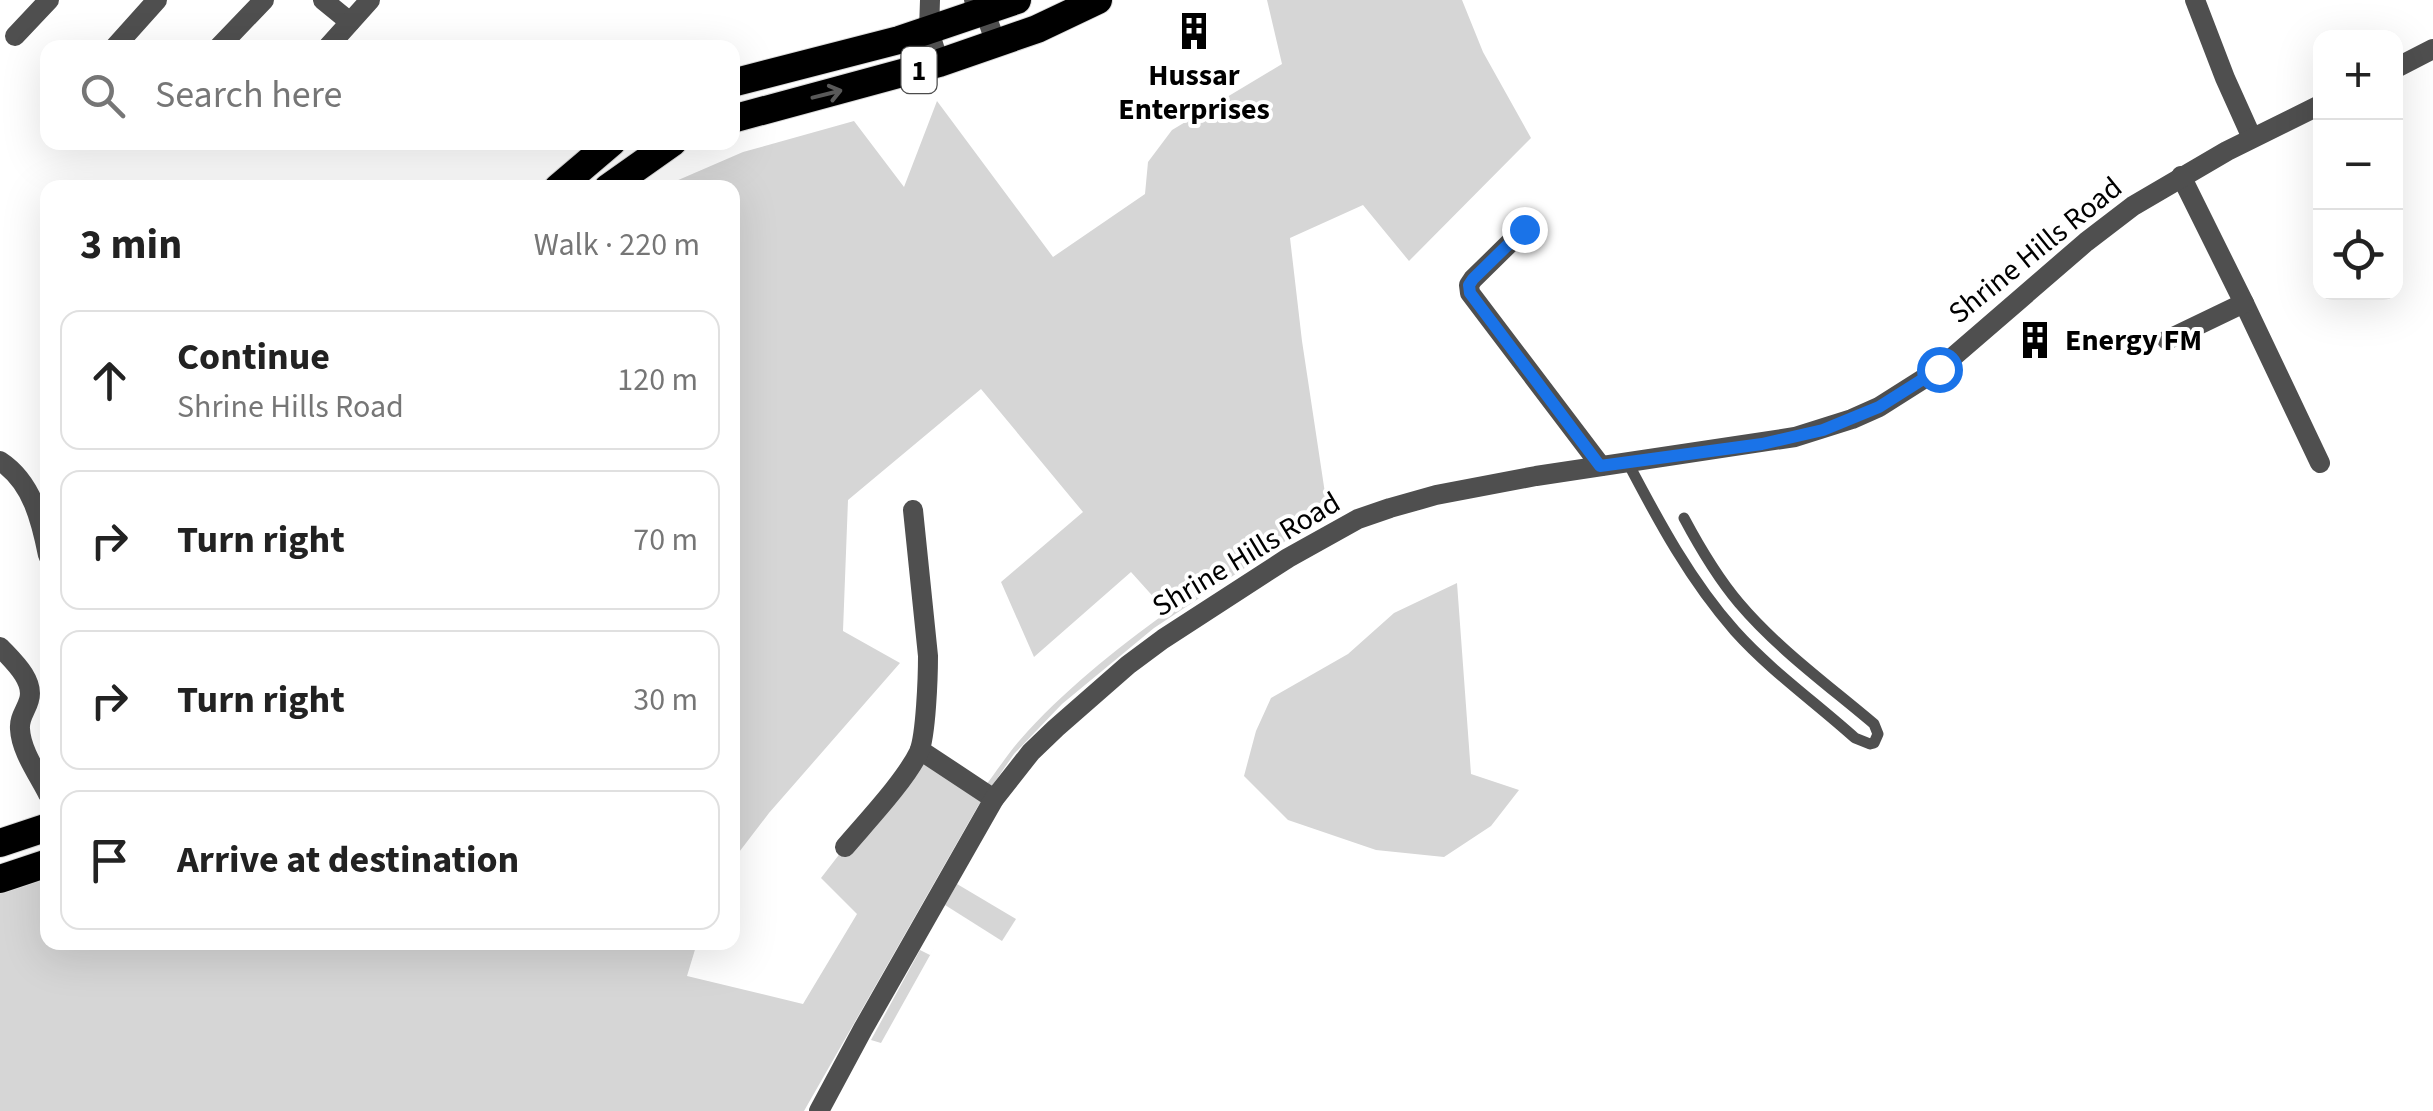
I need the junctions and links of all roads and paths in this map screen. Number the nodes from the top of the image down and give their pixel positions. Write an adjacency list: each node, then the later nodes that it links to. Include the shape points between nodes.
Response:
1 (49, 0): 13 (street)
2 (157, 0): 14 (street)
3 (264, 0): 15 (street)
4 (323, 0): 11 (street)
5 (370, 0): 11 (street)
6 (930, 0): 12 (street)
7 (1017, 0): 10 (highway, 1)
8 (1098, 0): 17 (highway, 1)
9 (2195, 0): 24 (street)
10 (979, 6): 12 (highway, 1); 17 (street)
11 (350, 22): 16 (street)
12 (929, 31): 19 (street); 21 (highway, 1)
13 (15, 36)
14 (121, 40)
15 (226, 40)
16 (334, 40)
17 (996, 44): 19 (highway, 1)
18 (2433, 50): 20 (street)
19 (939, 63): 23 (highway, 1, one-way to 19)
20 (2403, 65)
21 (740, 81)
22 (2313, 108): 24 (street, Shrine Hills Road)
23 (740, 117)
24 (2252, 138): 27 (street, Shrine Hills Road)
25 (603, 150): 28 (highway)
26 (663, 150): 29 (highway)
27 (2181, 176): 31 (street); 34 (street, Shrine Hills Road, via 2112,220 1939,369 1879,407 1795,437)
28 (567, 180)
29 (619, 180)
30 (1524, 229): 36 (street, via 1473,279 1470,293)
31 (2244, 304): 32 (street); 35 (street)
32 (2166, 340)
33 (0, 461): 38 (street)
34 (1628, 463): 36 (street, Shrine Hills Road); 39 (lane, via 1686,567 1736,632 1855,738 1874,742 1874,724 1737,601)
35 (2320, 464)
36 (1600, 466): 43 (street, Shrine Hills Road, via 1436,495 1329,534 1128,665 1031,752)
37 (913, 510): 41 (street, via 928,656)
38 (40, 516)
39 (1684, 518)
40 (0, 647): 42 (street, via 30,689 19,726)
41 (920, 750): 43 (street); 46 (street)
42 (40, 778)
43 (994, 799): 49 (street, Shrine Hills Road)
44 (40, 830): 45 (highway)
45 (0, 843)
46 (845, 847)
47 (40, 866): 48 (highway)
48 (0, 879)
49 (820, 1111)

